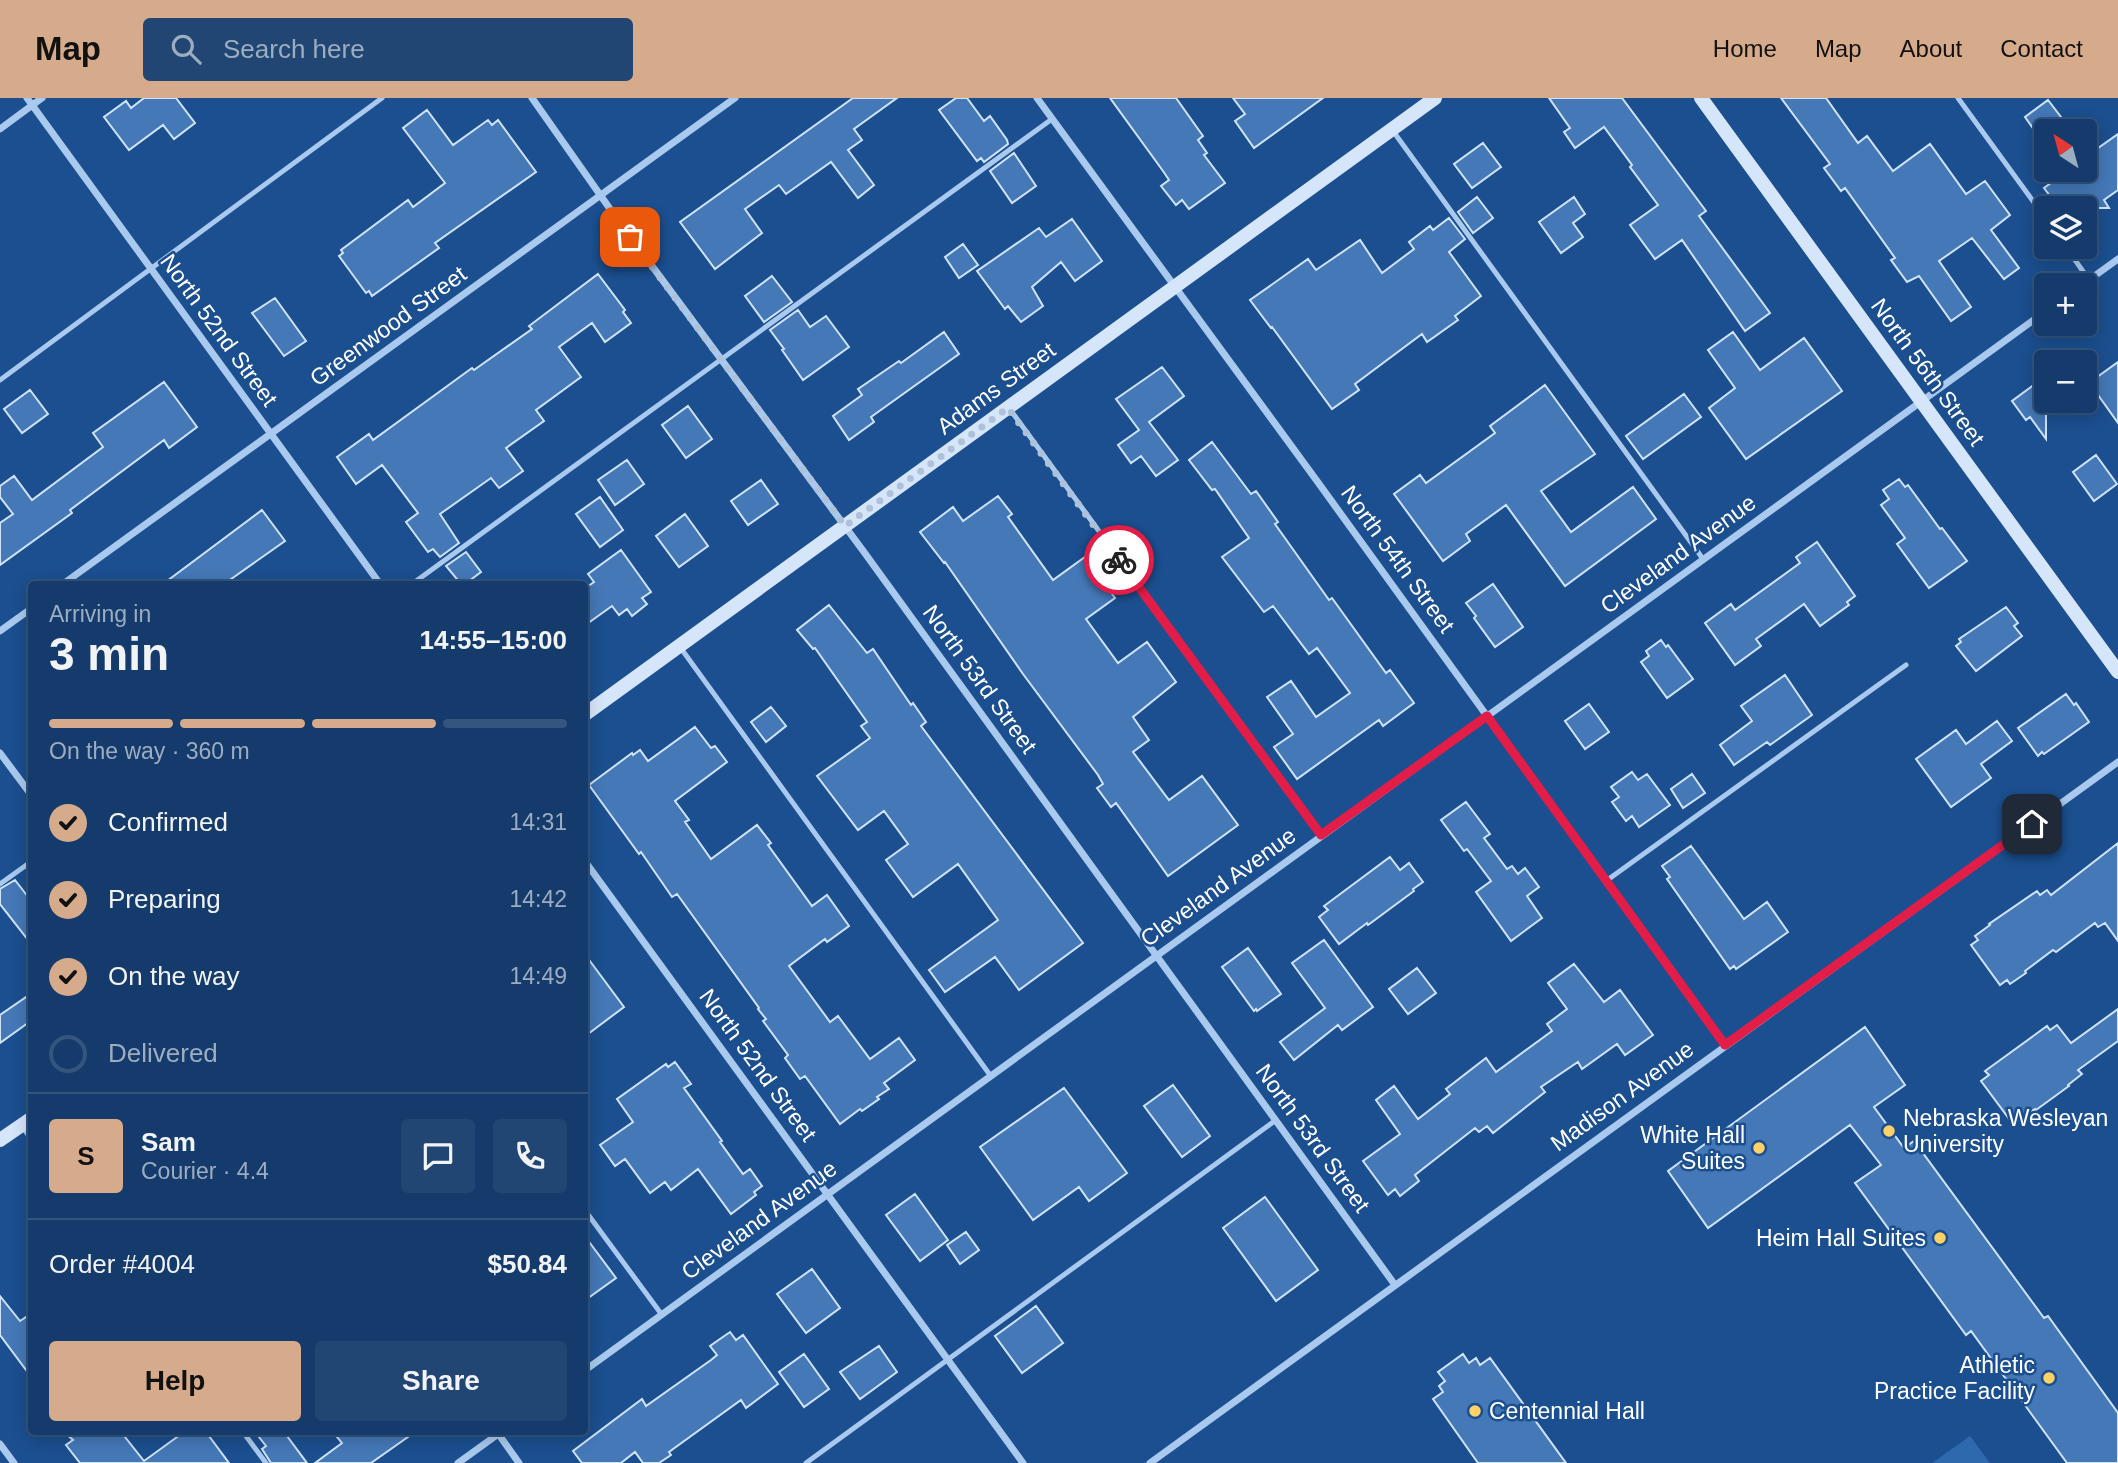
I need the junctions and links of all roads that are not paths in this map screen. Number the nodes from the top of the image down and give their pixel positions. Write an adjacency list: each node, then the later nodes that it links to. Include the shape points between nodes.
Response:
1 (27, 98): 10 (street, North 52nd Street)
2 (42, 98): 10 (street)
3 (382, 98): 17 (lane)
4 (532, 98): 14 (street, North 53rd Street)
5 (735, 98): 14 (street, Greenwood Street)
6 (1037, 98): 11 (street, North 54th Street)
7 (1435, 98): 13 (main road, Adams Street)
8 (1701, 98): 23 (main road, North 56th Street)
9 (1958, 98): 15 (lane)
10 (32, 105): 12 (street); 17 (street, North 52nd Street)
11 (1052, 119): 19 (street, North 54th Street); 21 (lane)
12 (0, 129)
13 (1392, 129): 19 (main road, Adams Street); 27 (lane)
14 (601, 195): 21 (street, North 53rd Street); 25 (street, Greenwood Street)
15 (2034, 202)
16 (2118, 259): 18 (street)
17 (152, 269): 22 (lane); 25 (street, North 52nd Street)
18 (2097, 275)
19 (1175, 286): 24 (main road, Adams Street); 37 (street, North 54th Street)
20 (2034, 320): 23 (street, Cleveland Avenue)
21 (722, 359): 26 (street, North 53rd Street); 30 (lane)
22 (0, 380)
23 (1922, 400): 27 (street, Cleveland Avenue); 35 (main road, North 56th Street)
24 (1008, 408): 26 (main road, Adams Street); 41 (lane)
25 (271, 434): 28 (street, Greenwood Street); 29 (street, North 52nd Street)
26 (845, 526): 33 (main road, Adams Street); 46 (street, North 53rd Street)
27 (1703, 559): 37 (street, Cleveland Avenue)
28 (68, 581)
29 (378, 581)
30 (416, 581)
31 (28, 611): 32 (street)
32 (0, 631)
33 (679, 646): 36 (main road, Adams Street); 48 (lane)
34 (1906, 666): 44 (lane)
35 (2118, 672)
36 (588, 712)
37 (1487, 716): 41 (street, Cleveland Avenue); 44 (street, North 54th Street)
38 (0, 753): 40 (street)
39 (2118, 762): 47 (street, Madison Avenue)
40 (28, 791)
41 (1321, 835): 46 (street, Cleveland Avenue)
42 (28, 864): 45 (lane)
43 (588, 865): 52 (street, North 52nd Street)
44 (1606, 881): 47 (street, North 54th Street)
45 (0, 884)
46 (1157, 955): 48 (street, Cleveland Avenue); 49 (street, North 53rd Street)
47 (1725, 1045): 54 (street, Madison Avenue)
48 (990, 1075): 52 (street, Cleveland Avenue)
49 (1276, 1120): 54 (street, North 53rd Street); 56 (lane)
50 (26, 1121): 51 (main road)
51 (0, 1140)
52 (828, 1194): 55 (street, Cleveland Avenue); 56 (street, North 52nd Street)
53 (588, 1214): 55 (lane)
54 (1395, 1285): 68 (street, Madison Avenue)
55 (662, 1315): 57 (street, Cleveland Avenue)
56 (948, 1359): 66 (lane); 67 (street, North 52nd Street)
57 (588, 1368)
58 (245, 1435): 63 (lane)
59 (495, 1435): 64 (street)
60 (501, 1435): 65 (street)
61 (0, 1444): 62 (street)
62 (14, 1463)
63 (266, 1463)
64 (458, 1463)
65 (519, 1463)
66 (806, 1463)
67 (1023, 1463)
68 (1150, 1463)

